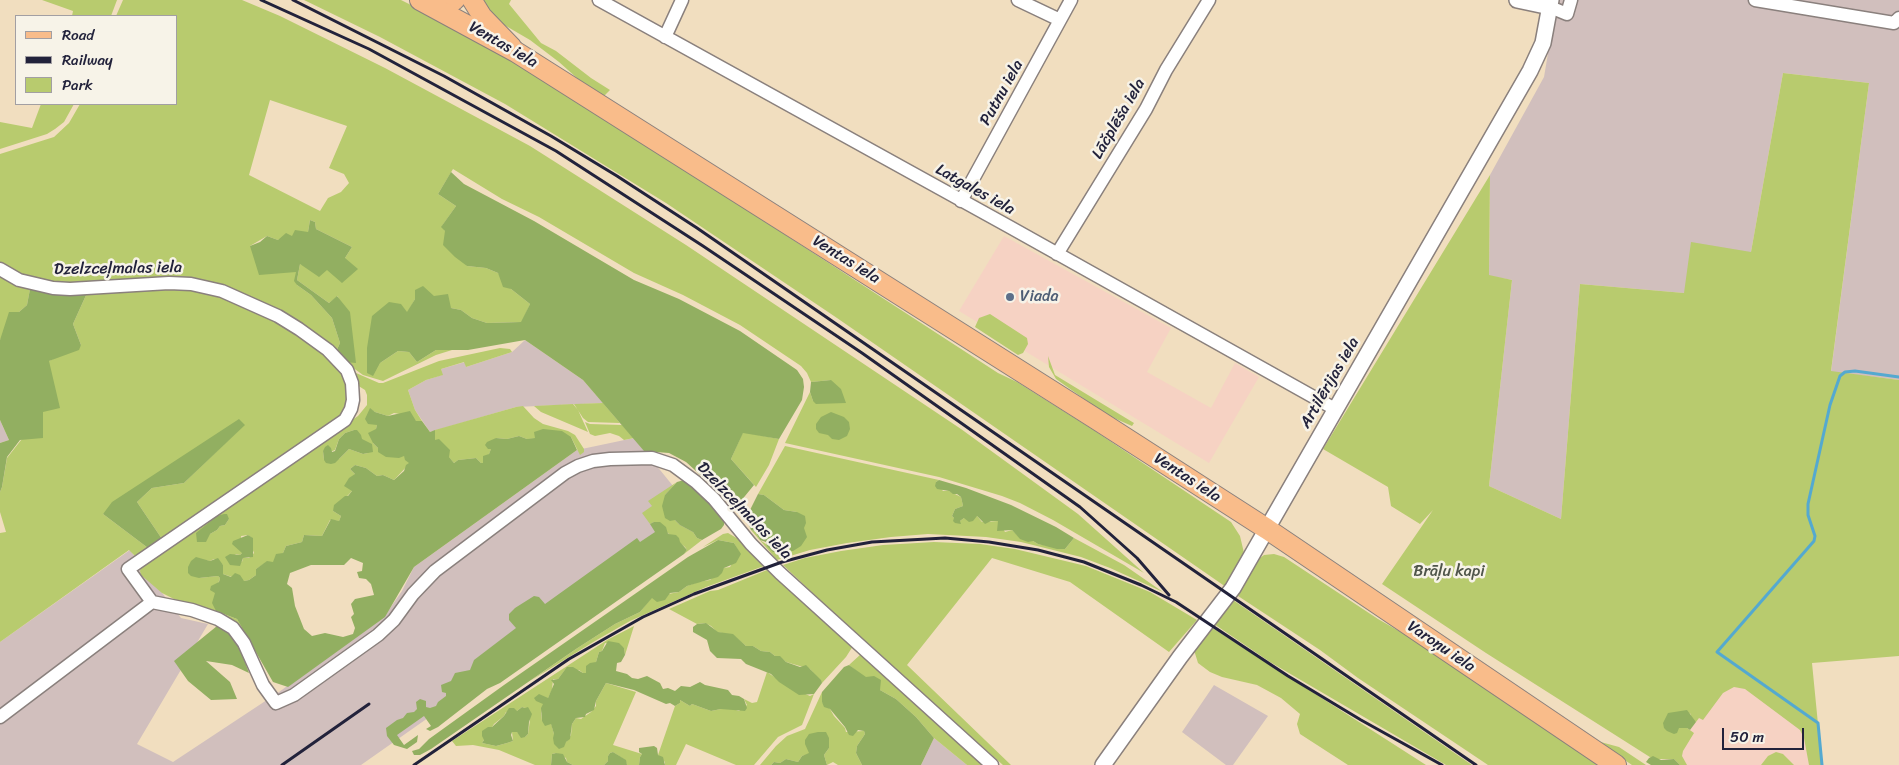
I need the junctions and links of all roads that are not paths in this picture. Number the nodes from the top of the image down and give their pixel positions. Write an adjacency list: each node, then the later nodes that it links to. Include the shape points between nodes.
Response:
1 (420, 0): 11 (highway, Ventas iela)
2 (472, 0): 16 (main road, via 482,16)
3 (599, 0): 15 (street, Latgales iela)
4 (682, 0): 15 (street)
5 (1018, 0): 14 (street)
6 (1071, 0): 14 (street, Putnu iela)
7 (1209, 0): 18 (street, Lāčplēša iela)
8 (1517, 0): 12 (street)
9 (1571, 0): 12 (street, via 1567,14)
10 (1756, 0): 13 (street, via 1894,23)
11 (446, 3): 16 (highway, Ventas iela)
12 (1550, 3): 20 (street, Artilērijas iela, via 1543,43 1530,71)
13 (1899, 18)
14 (1060, 20): 17 (street, Putnu iela)
15 (665, 37): 17 (street, Latgales iela)
16 (516, 52): 21 (highway, Ventas iela)
17 (961, 201): 18 (street, Latgales iela)
18 (1057, 254): 20 (street, Latgales iela)
19 (0, 269): 22 (street, Dzelzceļmalas iela, via 19,280 53,288 149,283 208,287 278,316 313,339 347,370 353,400 345,420 128,569)
20 (1335, 409): 21 (street, Artilērijas iela)
21 (1267, 529): 25 (street, Artilērijas iela, via 1233,588); 26 (highway, Varoņu iela)
22 (152, 602): 23 (street); 24 (street, Dzelzceļmalas iela, via 192,610 232,628 244,643 263,685 276,703 294,695 378,635 435,571 565,473 593,461 652,458 673,464 696,482 780,573)
23 (0, 717)
24 (992, 765)
25 (1103, 765)
26 (1616, 765)

